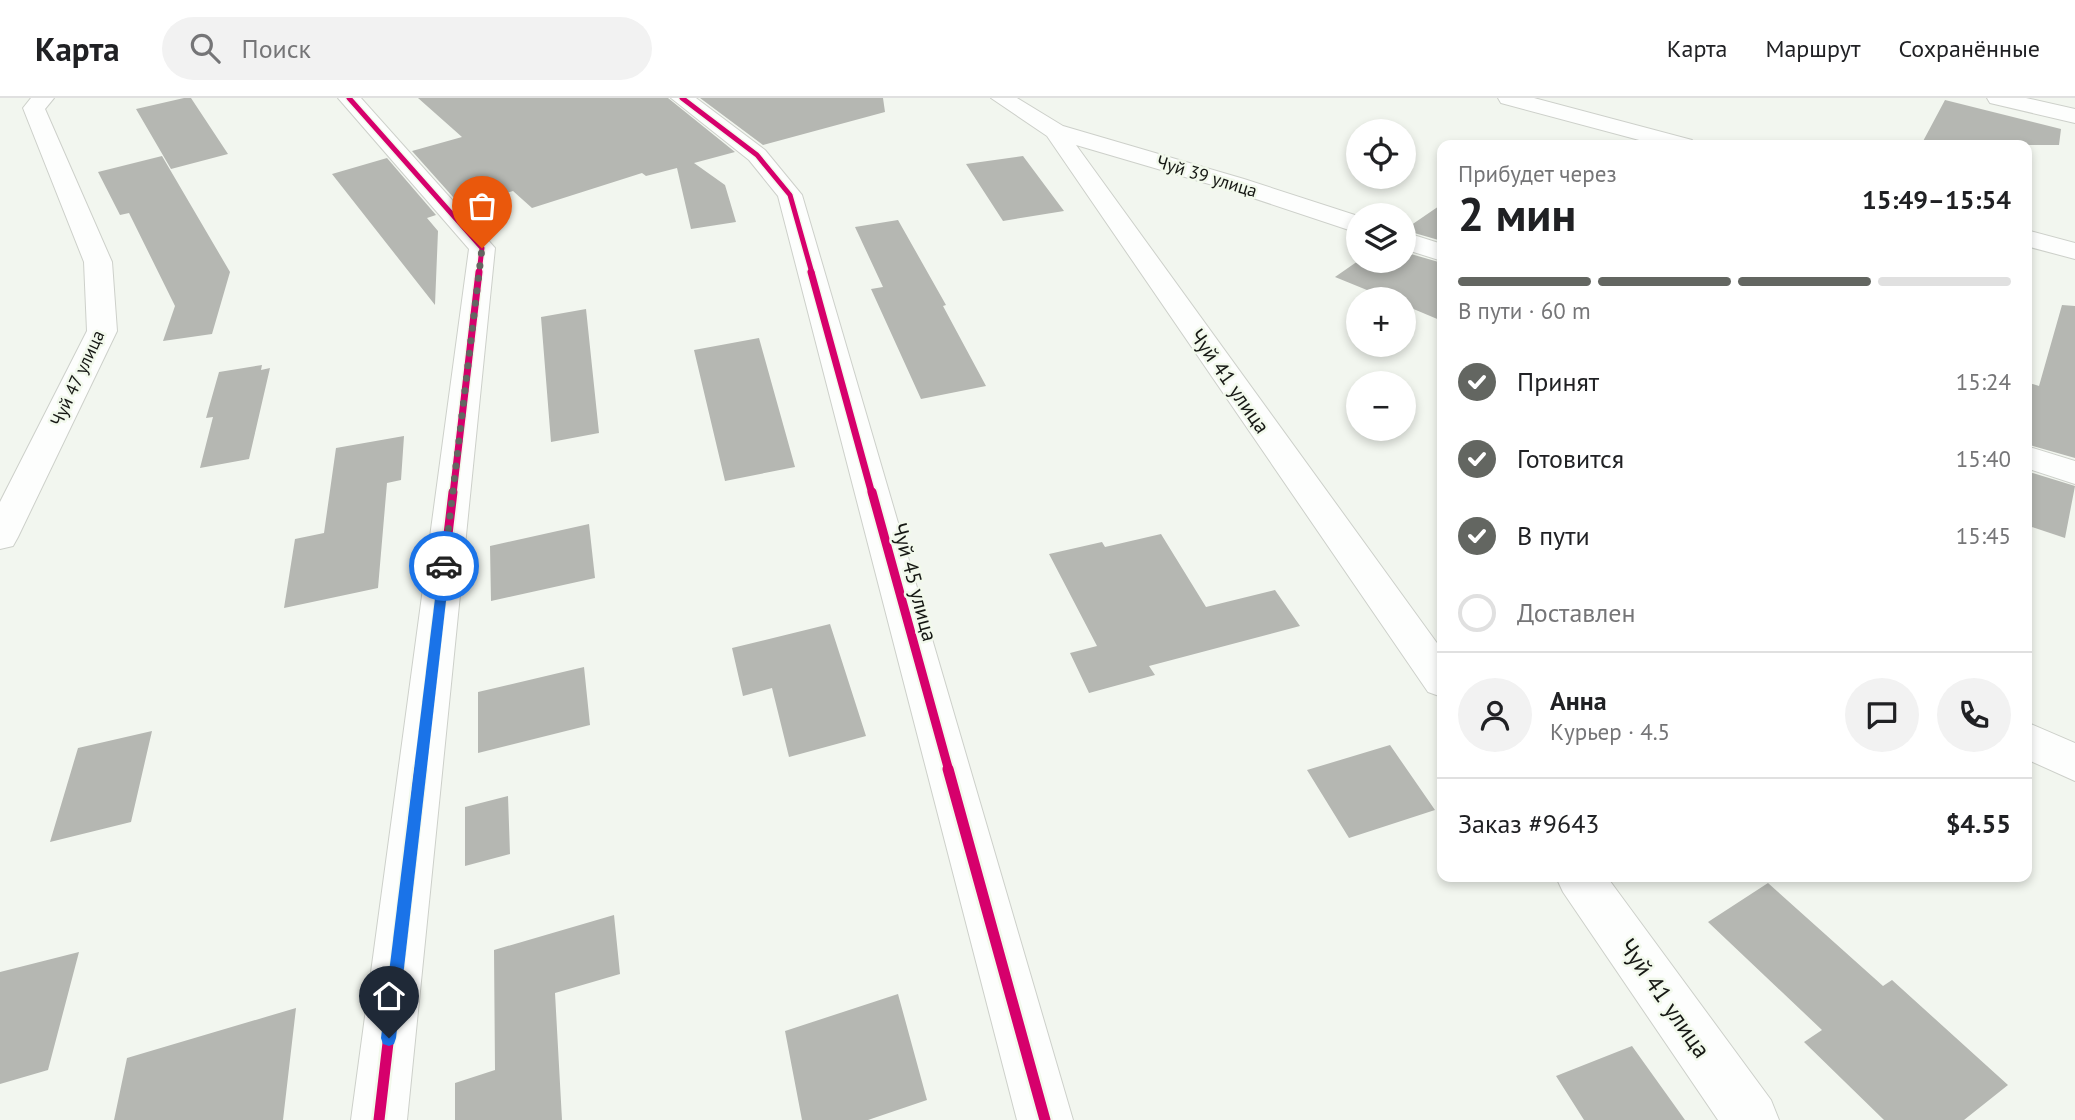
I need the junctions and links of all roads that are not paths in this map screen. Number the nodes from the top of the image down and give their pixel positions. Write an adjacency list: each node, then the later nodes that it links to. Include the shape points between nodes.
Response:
1 (43, 98): 17 (street, Чуй 47 улица, via 34,108 98,262 102,331)
2 (349, 98): 22 (street, via 482,248)
3 (682, 98): 23 (street, Чуй 45 улица, via 757,155 790,195)
4 (1002, 98): 8 (street, Чуй 41 улица)
5 (1509, 98): 9 (street)
6 (1998, 98): 7 (street)
7 (2075, 116)
8 (1055, 131): 10 (street, Чуй 39 улица); 18 (street, Чуй 41 улица)
9 (1665, 140)
10 (1346, 221)
11 (2032, 240): 14 (street)
12 (1416, 244): 13 (street)
13 (1437, 251)
14 (2075, 251)
15 (2032, 458): 16 (street)
16 (2075, 473)
17 (0, 537)
18 (1437, 674)
19 (2032, 743): 20 (street)
20 (2075, 763)
21 (1584, 882): 24 (street, Чуй 41 улица)
22 (379, 1120)
23 (1045, 1120)
24 (1751, 1120)

